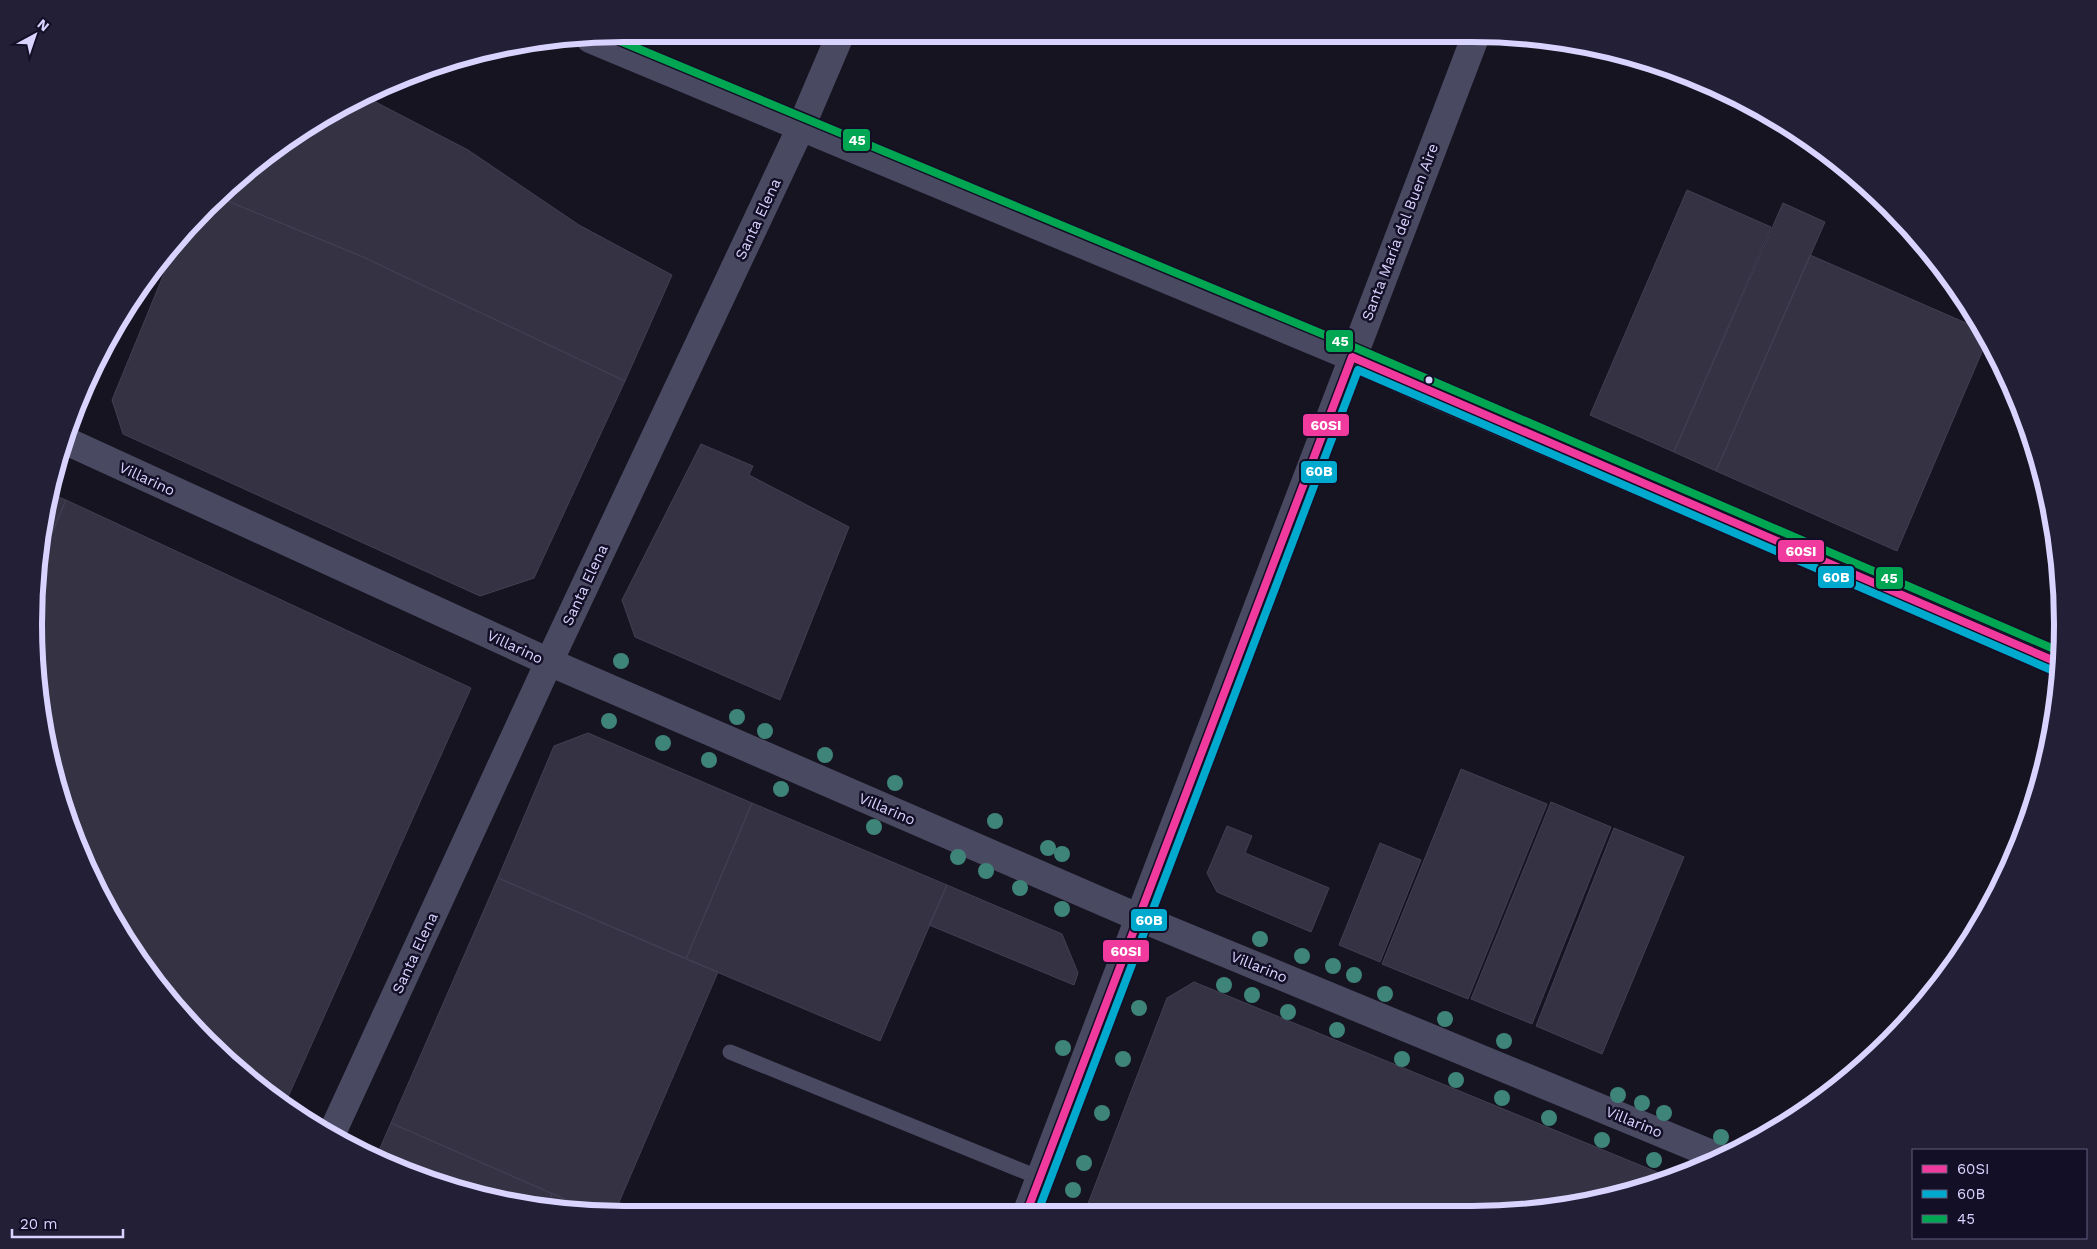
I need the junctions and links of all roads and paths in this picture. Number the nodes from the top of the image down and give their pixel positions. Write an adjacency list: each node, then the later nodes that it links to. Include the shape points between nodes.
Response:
1 (837, 43): 4 (street, Santa Elena)
2 (1473, 43): 5 (street, Santa María del Buen Aire)
3 (601, 44): 4 (street)
4 (801, 127): 5 (street); 8 (street, Santa Elena)
5 (1352, 357): 7 (street); 9 (street, Santa María del Buen Aire)
6 (71, 443): 8 (street, Villarino)
7 (2053, 659)
8 (549, 662): 9 (street, Villarino); 11 (street, Santa Elena)
9 (1140, 918): 12 (street, Villarino); 13 (street, Santa María del Buen Aire)
10 (730, 1052): 13 (lane)
11 (334, 1129)
12 (1713, 1154)
13 (1040, 1178): 14 (street, Santa María del Buen Aire)
14 (1029, 1206)

